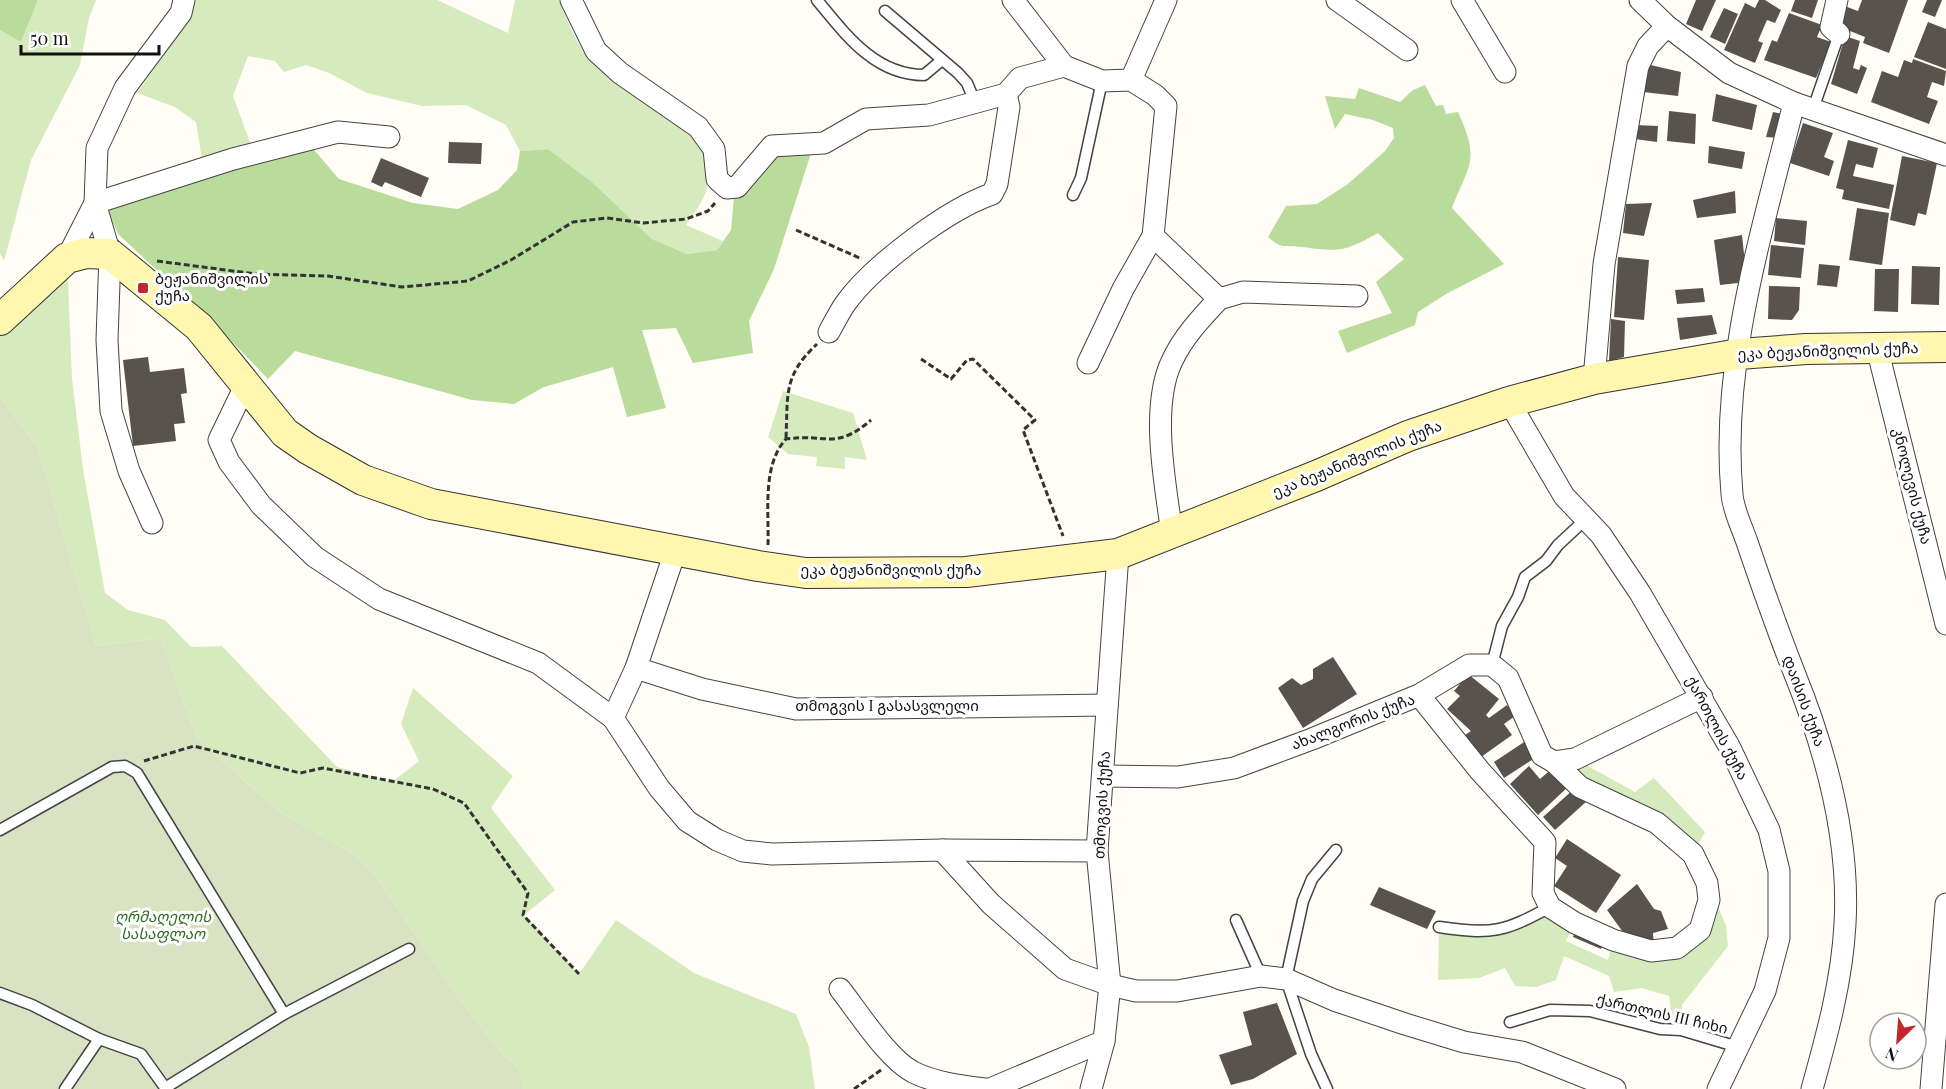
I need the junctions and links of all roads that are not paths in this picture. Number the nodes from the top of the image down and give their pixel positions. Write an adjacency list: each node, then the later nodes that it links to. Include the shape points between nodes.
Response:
1 (184, 0): 25 (street, via 181,13 125,88 97,148)
2 (571, 0): 20 (street, via 597,51 620,73 698,127 714,149 717,179 728,188 737,187 772,146 824,143 866,119 929,116)
3 (817, 0): 14 (lane, via 849,39 892,70 924,75)
4 (1013, 0): 15 (street)
5 (1166, 0): 17 (street)
6 (1337, 0): 13 (street)
7 (1462, 0): 16 (street)
8 (1640, 0): 11 (street)
9 (1837, 0): 12 (street, via 1831,27)
10 (885, 11): 14 (lane)
11 (1667, 26): 21 (street, via 1730,73); 37 (street, via 1648,46 1638,66 1605,264)
12 (1839, 34): 21 (lane)
13 (1407, 50)
14 (942, 60): 20 (lane, via 967,83)
15 (1064, 66): 18 (street); 19 (street, via 1020,78)
16 (1505, 72)
17 (1131, 80): 18 (street); 26 (street, via 1166,106)
18 (1102, 81): 24 (lane, via 1081,178)
19 (1006, 94): 20 (street); 32 (street, via 1009,107 992,194 979,198 921,235 880,267 846,303)
20 (975, 102)
21 (1803, 106): 23 (street); 35 (street, დაისის ქუჩა, via 1750,286)
22 (390, 137): 25 (street, via 338,132 233,159)
23 (1946, 155)
24 (1073, 195)
25 (94, 202): 27 (street); 28 (street)
26 (1153, 236): 30 (street); 36 (street)
27 (110, 254): 28 (street, via 86,253); 38 (street, ეკა ბეჟანიშვილის ქუჩა, via 199,327); 41 (street, via 106,340 111,411 129,471)
28 (67, 258): 31 (street)
29 (1357, 296): 30 (street, via 1243,292)
30 (1220, 299): 42 (street, via 1200,319 1172,361 1162,395 1164,483)
31 (0, 320)
32 (829, 332)
33 (1946, 347): 34 (street, ეკა ბეჟანიშვილის ქუჩა)
34 (1877, 348): 35 (street, ეკა ბეჟანიშვილის ქუჩა); 45 (street, კნოლევის ქუჩა)
35 (1739, 354): 37 (street, ეკა ბეჟანიშვილის ქუჩა); 81 (street, დაისის ქუჩა, via 1729,424 1732,497 1768,606 1818,731 1843,850 1845,923 1840,970 1833,1016)
36 (1088, 363)
37 (1594, 380): 39 (street, ეკა ბეჟანიშვილის ქუჩა)
38 (245, 386): 43 (street, ეკა ბეჟანიშვილის ქუჩა, via 285,433 363,480 430,504); 51 (street, via 219,440 229,462 261,505 315,558 379,599 538,663)
39 (1509, 402): 40 (street, ქართლის ქუჩა, via 1564,496); 42 (street, ეკა ბეჟანიშვილის ქუჩა, via 1408,436)
40 (1586, 519): 46 (lane, via 1525,577 1502,626); 49 (street, ქართლის ქუჩა, via 1640,593)
41 (152, 523)
42 (1172, 533): 44 (street, ეკა ბეჟანიშვილის ქუჩა)
43 (675, 549): 44 (street, ეკა ბეჟანიშვილის ქუჩა, via 806,573 966,572); 47 (street)
44 (1118, 554): 50 (street, თმოგვის ქუჩა)
45 (1946, 624)
46 (1492, 665): 48 (street, via 1469,664); 52 (street, via 1508,678 1542,755)
47 (636, 668): 50 (street, თმოგვის I გასასვლელი, via 702,689 796,709); 51 (street)
48 (1419, 695): 53 (street, ახალგორის ქუჩა, via 1234,768 1178,777); 59 (street, ახალგორის ქუჩა, via 1480,771 1545,842 1543,893)
49 (1702, 697): 52 (street, via 1575,759); 72 (street, ქართლის ქუჩა, via 1769,830 1779,871 1779,938 1765,991)
50 (1107, 705): 53 (street, თმოგვის ქუჩა)
51 (613, 718): 55 (street, via 659,788 687,821 725,844 772,855)
52 (1554, 762): 59 (street, via 1580,787 1657,823 1693,854 1707,883 1709,900 1700,930 1677,948 1651,951 1613,940 1575,923)
53 (1104, 776): 57 (street, თმოგვის ქუჩა)
54 (0, 830): 68 (lane, via 112,767 125,766 137,773)
55 (942, 850): 57 (street); 65 (street, via 991,904 1065,969)
56 (1336, 850): 64 (lane, via 1312,879 1303,901)
57 (1097, 851): 65 (street, თმოგვის ქუჩა)
58 (1946, 904): 82 (street)
59 (1550, 906): 61 (lane, via 1515,926 1479,933)
60 (1236, 920): 63 (lane)
61 (1439, 927)
62 (408, 949): 68 (lane)
63 (1261, 976): 64 (street); 65 (street, via 1177,991 1136,992)
64 (1286, 979): 78 (lane); 79 (street, via 1405,1024 1464,1042 1522,1052)
65 (1110, 985): 71 (street, თმოგვის ქუჩა)
66 (840, 989): 75 (street, via 911,1071 933,1080)
67 (0, 993): 70 (lane)
68 (284, 1014): 73 (lane)
69 (1510, 1022): 72 (lane, ქართლის III ჩიხი, via 1550,1010 1590,1011 1660,1029 1681,1030)
70 (99, 1039): 73 (lane, via 141,1053); 74 (lane)
71 (1104, 1041): 76 (street); 77 (street, თმოგვის ქუჩა)
72 (1738, 1047): 80 (street, ქართლის ქუჩა)
73 (165, 1088)
74 (65, 1089)
75 (985, 1089)
76 (990, 1089)
77 (1091, 1089)
78 (1327, 1089)
79 (1615, 1089)
80 (1718, 1089)
81 (1812, 1089)
82 (1931, 1089)

